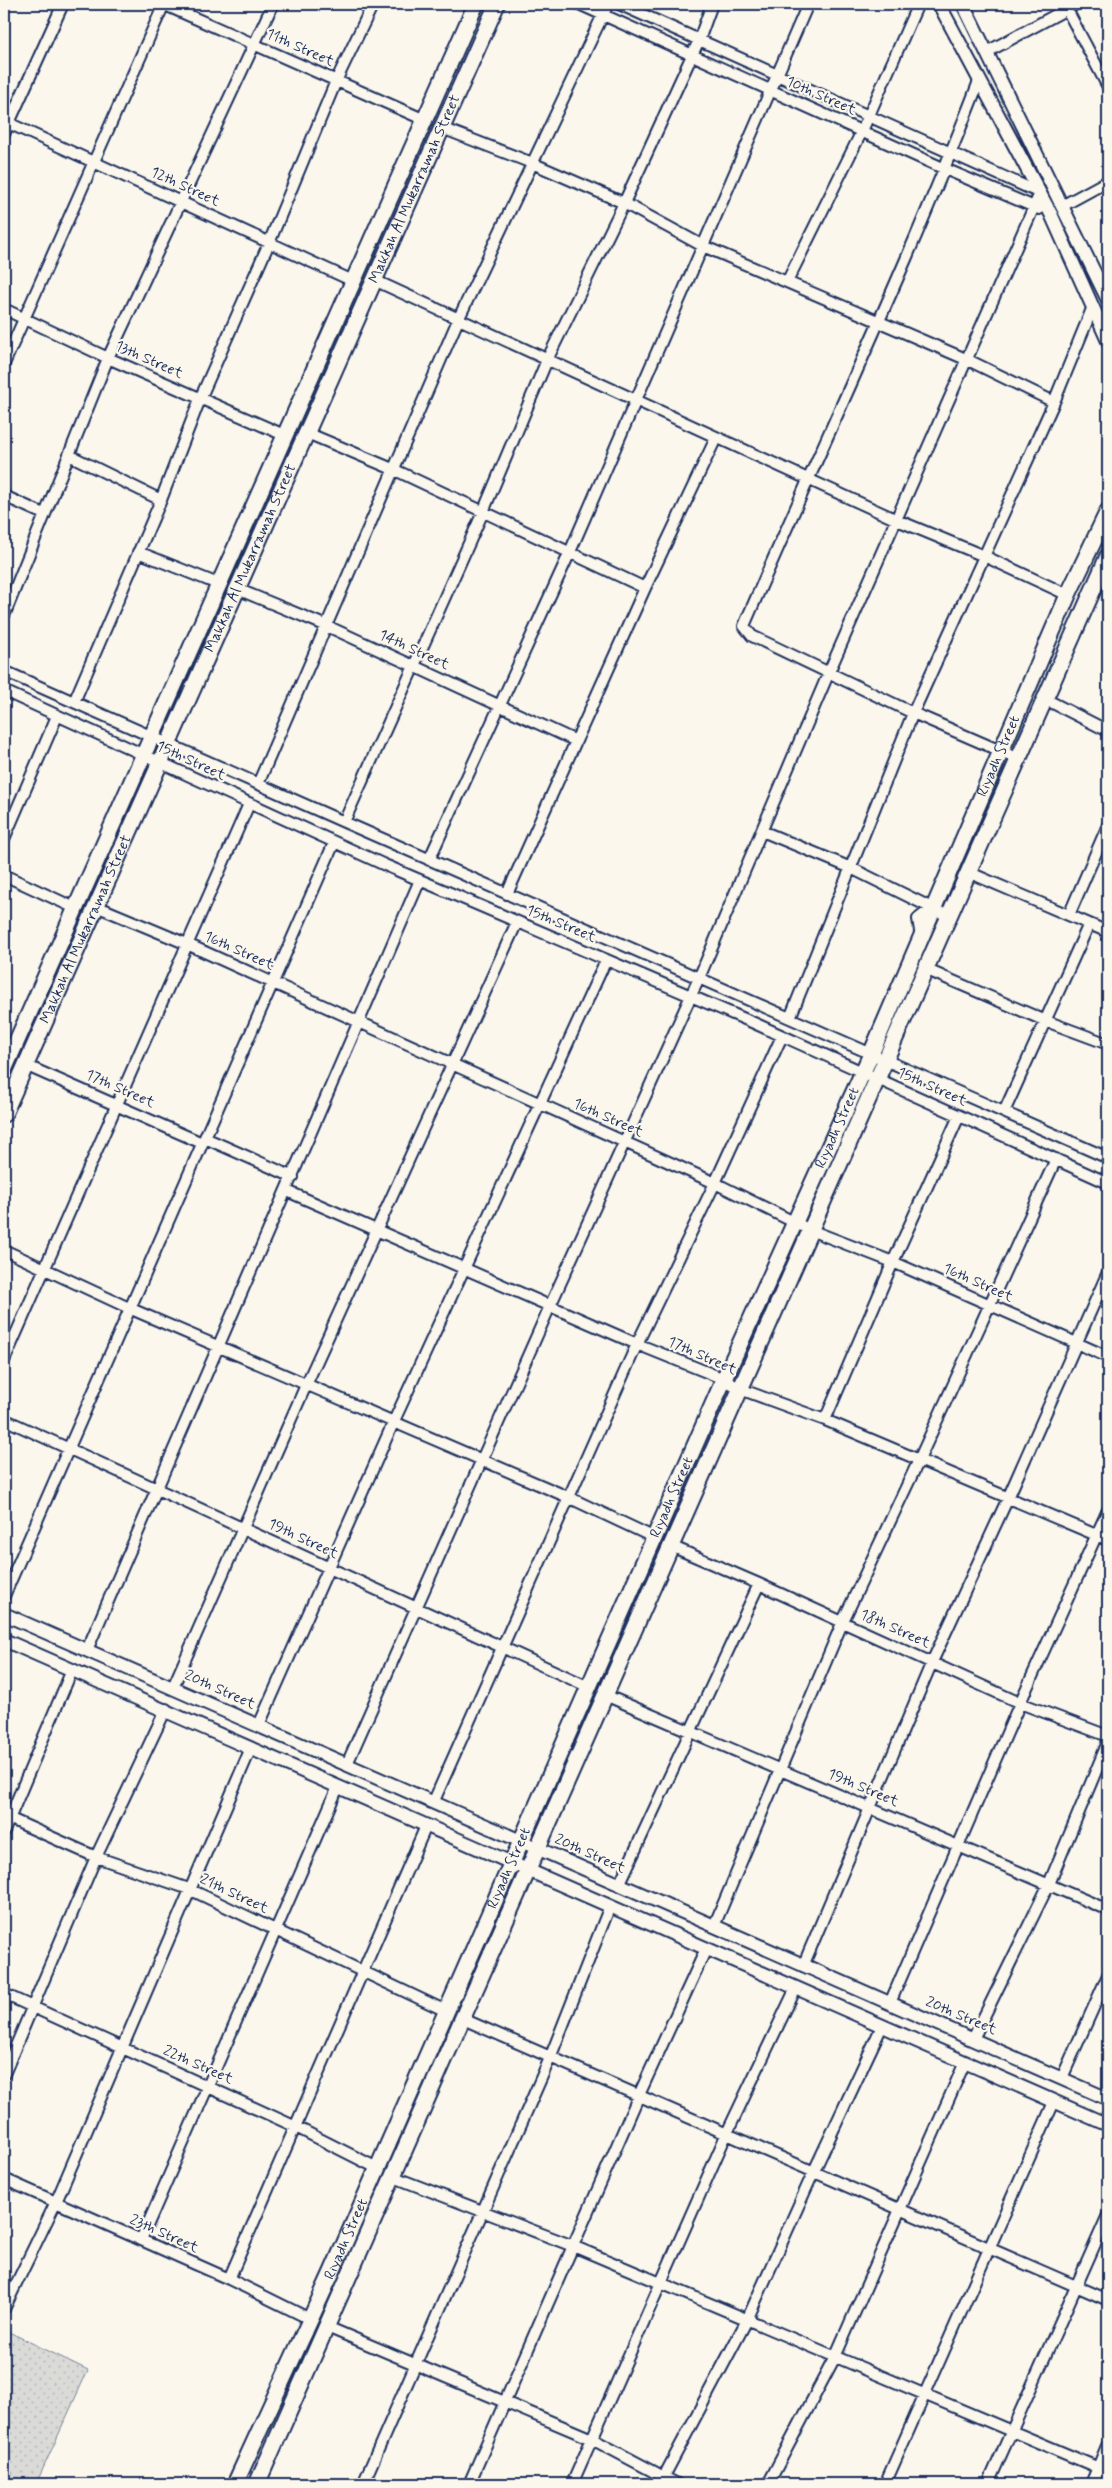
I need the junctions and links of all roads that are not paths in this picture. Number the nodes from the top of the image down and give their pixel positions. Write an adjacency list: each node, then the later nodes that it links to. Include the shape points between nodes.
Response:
1 (63, 4): 28 (street)
2 (164, 4): 18 (street, 11th Street); 33 (street)
3 (273, 4): 18 (street)
4 (373, 4): 22 (street)
5 (476, 4): 27 (main road, Makkah Al Mukarramah Street)
6 (497, 4): 29 (main road, Makkah Al Mukarramah Street)
7 (579, 4): 16 (street, 10th Street)
8 (608, 4): 16 (street)
9 (619, 4): 17 (street, 10th Street)
10 (712, 4): 17 (street)
11 (808, 4): 21 (street)
12 (918, 4): 26 (street)
13 (939, 4): 23 (street)
14 (963, 4): 19 (street)
15 (1069, 5): 19 (street); 24 (street)
16 (603, 15): 20 (street, 10th Street); 34 (street)
17 (699, 40): 20 (street); 21 (street, 10th Street)
18 (256, 45): 22 (street, 11th Street); 38 (street)
19 (987, 52): 40 (street)
20 (692, 55): 25 (street, 10th Street); 39 (street)
21 (777, 75): 25 (street); 26 (street, 10th Street)
22 (336, 81): 27 (street, 11th Street); 43 (street)
23 (979, 81): 32 (street); 37 (street)
24 (1108, 87)
25 (771, 90): 30 (street, 10th Street); 44 (street)
26 (869, 116): 30 (street); 32 (street, 10th Street)
27 (425, 120): 46 (main road, Makkah Al Mukarramah Street)
28 (6, 122): 31 (street); 33 (street, 12th Street)
29 (442, 128): 34 (street); 45 (main road, Makkah Al Mukarramah Street)
30 (862, 131): 35 (street, 10th Street); 47 (street)
31 (4, 134)
32 (952, 153): 35 (street); 37 (street, 10th Street)
33 (94, 161): 38 (street, 12th Street); 51 (street)
34 (532, 163): 39 (street); 52 (street)
35 (945, 169): 41 (street, 10th Street); 53 (street)
36 (1108, 181): 40 (street)
37 (1040, 193): 41 (street); 42 (street)
38 (180, 201): 43 (street, 12th Street); 55 (street)
39 (624, 203): 44 (street); 56 (street)
40 (1062, 206): 48 (street)
41 (1034, 207): 42 (street, 10th Street); 57 (street)
42 (1051, 214): 50 (street)
43 (269, 243): 46 (street, 12th Street); 59 (street)
44 (703, 246): 47 (street); 60 (street)
45 (374, 280): 52 (street); 62 (main road, Makkah Al Mukarramah Street)
46 (353, 281): 63 (main road, Makkah Al Mukarramah Street)
47 (788, 282): 53 (street)
48 (1108, 300)
49 (4, 309): 51 (street, 13th Street)
50 (1092, 309): 54 (street); 61 (street)
51 (23, 318): 55 (street, 13th Street); 58 (street)
52 (458, 320): 56 (street); 66 (street)
53 (877, 322): 57 (street); 67 (street)
54 (1108, 341)
55 (108, 358): 59 (street, 13th Street); 65 (street)
56 (547, 360): 60 (street); 71 (street)
57 (968, 360): 61 (street); 73 (street)
58 (4, 364)
59 (200, 399): 63 (street, 13th Street); 69 (street)
60 (635, 400): 64 (street); 75 (street)
61 (1054, 402): 76 (street)
62 (306, 433): 66 (street); 80 (main road, Makkah Al Mukarramah Street)
63 (284, 435): 78 (main road, Makkah Al Mukarramah Street)
64 (716, 438): 67 (street); 79 (street)
65 (69, 455): 69 (street); 72 (street)
66 (395, 470): 71 (street); 83 (street)
67 (807, 479): 73 (street); 86 (street, via 744,626 752,636)
68 (4, 496): 72 (street)
69 (161, 500): 74 (street)
70 (1108, 511): 81 (main road, Riyadh Street)
71 (483, 512): 75 (street); 84 (street)
72 (44, 514): 82 (street)
73 (897, 520): 76 (street); 86 (street)
74 (138, 552): 78 (street); 89 (street)
75 (570, 552): 79 (street); 90 (street)
76 (984, 556): 81 (street); 91 (street)
77 (1108, 556): 88 (main road, Riyadh Street)
78 (218, 584): 94 (main road, Makkah Al Mukarramah Street)
79 (645, 588): 95 (street)
80 (237, 589): 83 (street, 14th Street); 96 (main road, Makkah Al Mukarramah Street)
81 (1068, 595): 97 (main road, Riyadh Street)
82 (4, 616)
83 (327, 626): 84 (street, 14th Street); 101 (street)
84 (414, 666): 90 (street, 14th Street); 103 (street)
85 (4, 670): 89 (street, 15th Street)
86 (829, 672): 91 (street); 105 (street)
87 (4, 691): 92 (street, 15th Street)
88 (1045, 699): 93 (street); 99 (main road, Riyadh Street)
89 (74, 702): 94 (street, 15th Street)
90 (500, 706): 95 (street, 14th Street); 108 (street)
91 (913, 712): 97 (street); 109 (street)
92 (57, 716): 98 (street, 15th Street); 106 (street)
93 (1108, 731)
94 (151, 736): 96 (street, 15th Street); 98 (main road, Makkah Al Mukarramah Street)
95 (576, 741): 113 (street)
96 (168, 745): 100 (main road, Makkah Al Mukarramah Street); 101 (street, 15th Street)
97 (1001, 751): 99 (street); 116 (main road, Riyadh Street)
98 (142, 756): 100 (street, 15th Street); 115 (main road, Makkah Al Mukarramah Street)
99 (1019, 759): 110 (main road, Riyadh Street)
100 (159, 763): 102 (street, 15th Street); 114 (main road, Makkah Al Mukarramah Street)
101 (258, 784): 103 (street, 15th Street)
102 (249, 804): 107 (street, 15th Street); 122 (street)
103 (344, 822): 108 (street, 15th Street)
104 (1108, 825): 117 (street)
105 (762, 831): 109 (street); 125 (street)
106 (4, 839)
107 (334, 843): 112 (street, 15th Street); 126 (street)
108 (429, 860): 113 (street, 15th Street)
109 (850, 868): 116 (street); 128 (street)
110 (968, 872): 117 (street); 118 (main road, Riyadh Street)
111 (4, 875): 115 (street)
112 (420, 880): 119 (street, 15th Street); 129 (street)
113 (507, 894): 125 (street, 15th Street)
114 (96, 906): 122 (street, 16th Street); 137 (main road, Makkah Al Mukarramah Street)
115 (75, 908): 136 (main road, Makkah Al Mukarramah Street)
116 (932, 908): 118 (street); 133 (main road, Riyadh Street)
117 (1069, 915): 120 (street)
118 (948, 916): 124 (main road, Riyadh Street)
119 (517, 922): 123 (street, 15th Street); 135 (street)
120 (1089, 924): 121 (street); 130 (street)
121 (1108, 932)
122 (187, 944): 126 (street, 16th Street); 140 (street)
123 (606, 960): 127 (street, 15th Street); 141 (street)
124 (925, 969): 130 (street); 134 (main road, Riyadh Street)
125 (699, 978): 127 (street); 128 (street, 15th Street)
126 (273, 983): 129 (street, 16th Street); 145 (street)
127 (691, 996): 131 (street, 15th Street); 146 (street)
128 (790, 1018): 133 (street, 15th Street)
129 (359, 1021): 135 (street, 16th Street); 149 (street)
130 (1046, 1021): 132 (street); 142 (street)
131 (782, 1036): 138 (street, 15th Street); 150 (street)
132 (1108, 1044)
133 (871, 1054): 134 (street, 15th Street); 138 (main road, Riyadh Street)
134 (886, 1060): 139 (main road, Riyadh Street); 142 (street, 15th Street)
135 (453, 1064): 141 (street, 16th Street); 154 (street)
136 (5, 1065)
137 (25, 1065): 140 (street, 17th Street); 143 (main road, Makkah Al Mukarramah Street)
138 (862, 1073): 139 (street, 15th Street); 153 (main road, Riyadh Street)
139 (877, 1080): 144 (street, 15th Street); 155 (main road, Riyadh Street)
140 (117, 1104): 145 (street, 17th Street); 158 (street)
141 (541, 1104): 146 (street, 16th Street); 159 (street)
142 (1004, 1112): 147 (street, 15th Street)
143 (4, 1114)
144 (959, 1116): 148 (street, 15th Street); 157 (street)
145 (204, 1140): 149 (street, 17th Street); 163 (street)
146 (625, 1142): 150 (street, 16th Street); 162 (street)
147 (1108, 1158)
148 (1056, 1159): 151 (street, 15th Street); 161 (street)
149 (293, 1177): 152 (street)
150 (715, 1182): 153 (street, 16th Street); 165 (street)
151 (1108, 1182)
152 (287, 1192): 154 (street, 17th Street); 166 (street)
153 (794, 1222): 155 (street, 16th Street); 169 (main road, Riyadh Street)
154 (377, 1229): 159 (street, 17th Street); 170 (street)
155 (810, 1230): 157 (street, 16th Street); 171 (main road, Riyadh Street)
156 (4, 1250): 158 (street)
157 (892, 1262): 161 (street, 16th Street); 173 (street)
158 (44, 1267): 163 (street); 168 (street)
159 (465, 1268): 162 (street, 17th Street); 174 (street)
160 (1108, 1272): 164 (street)
161 (990, 1304): 164 (street, 16th Street); 177 (street)
162 (550, 1306): 165 (street, 17th Street); 176 (street)
163 (129, 1308): 166 (street); 175 (street)
164 (1077, 1343): 167 (street, 16th Street); 180 (street)
165 (636, 1344): 169 (street, 17th Street); 179 (street)
166 (218, 1346): 170 (street); 178 (street)
167 (1108, 1357)
168 (4, 1361)
169 (724, 1378): 171 (street, 17th Street); 184 (main road, Riyadh Street)
170 (306, 1385): 174 (street); 182 (street)
171 (740, 1390): 173 (street, 17th Street); 186 (main road, Riyadh Street)
172 (4, 1419): 175 (street, 19th Street)
173 (825, 1420): 177 (street, 17th Street)
174 (394, 1421): 176 (street); 187 (street)
175 (69, 1448): 178 (street, 19th Street); 189 (street)
176 (482, 1460): 179 (street); 190 (street)
177 (919, 1460): 180 (street, 17th Street); 192 (street)
178 (157, 1488): 182 (street, 19th Street); 195 (street)
179 (568, 1497): 184 (street); 194 (street)
180 (1008, 1498): 183 (street, 17th Street); 196 (street)
181 (1108, 1510): 183 (street)
182 (244, 1528): 187 (street, 19th Street); 198 (street)
183 (1097, 1536): 185 (street, 17th Street); 201 (street)
184 (655, 1538): 199 (main road, Riyadh Street)
185 (1108, 1540)
186 (672, 1546): 188 (street, 18th Street); 200 (main road, Riyadh Street)
187 (330, 1568): 190 (street, 19th Street); 203 (street)
188 (759, 1584): 192 (street, 18th Street); 204 (street)
189 (4, 1596)
190 (417, 1607): 194 (street, 19th Street); 208 (street)
191 (4, 1614): 195 (street, 20th Street)
192 (843, 1621): 196 (street, 18th Street); 209 (street)
193 (4, 1640): 197 (street)
194 (504, 1647): 199 (street, 19th Street); 211 (street)
195 (87, 1650): 198 (street, 20th Street)
196 (932, 1662): 201 (street, 18th Street); 212 (street)
197 (72, 1670): 202 (street); 213 (street)
198 (173, 1687): 203 (street, 20th Street)
199 (589, 1687): 216 (main road, Riyadh Street)
200 (605, 1695): 204 (street, 19th Street); 218 (main road, Riyadh Street)
201 (1020, 1703): 205 (street, 18th Street); 217 (street)
202 (166, 1709): 207 (street); 219 (street)
203 (259, 1724): 208 (street, 20th Street)
204 (690, 1731): 209 (street, 19th Street); 223 (street)
205 (1108, 1736)
206 (1108, 1742): 222 (street)
207 (250, 1748): 210 (street); 224 (street)
208 (347, 1764): 211 (street, 20th Street)
209 (780, 1768): 212 (street, 19th Street); 227 (street)
210 (338, 1787): 214 (street); 228 (street)
211 (433, 1803): 216 (street, 20th Street)
212 (872, 1808): 217 (street, 19th Street); 230 (street)
213 (6, 1817): 215 (street); 219 (street, 21th Street)
214 (426, 1826): 220 (street); 231 (street)
215 (4, 1831)
216 (520, 1842): 218 (street, 20th Street); 220 (main road, Riyadh Street)
217 (959, 1846): 222 (street, 19th Street); 235 (street)
218 (538, 1849): 221 (main road, Riyadh Street); 223 (street, 20th Street)
219 (96, 1857): 224 (street, 21th Street); 236 (street)
220 (512, 1863): 221 (street); 237 (main road, Riyadh Street)
221 (530, 1870): 225 (street); 238 (main road, Riyadh Street)
222 (1049, 1884): 226 (street, 19th Street); 240 (street)
223 (619, 1885): 227 (street, 20th Street)
224 (189, 1889): 228 (street, 21th Street); 241 (street)
225 (610, 1906): 229 (street); 242 (street)
226 (1108, 1910)
227 (714, 1926): 230 (street, 20th Street)
228 (275, 1930): 231 (street, 21th Street); 246 (street)
229 (706, 1949): 233 (street); 247 (street)
230 (804, 1966): 235 (street, 20th Street)
231 (361, 1970): 237 (street, 21th Street); 251 (street)
232 (1108, 1975): 245 (street)
233 (796, 1988): 239 (street); 252 (street)
234 (4, 1994): 236 (street, 22th Street)
235 (890, 2003): 240 (street, 20th Street)
236 (33, 2008): 241 (street, 22th Street); 244 (street)
237 (446, 2011): 253 (main road, Riyadh Street)
238 (464, 2019): 242 (street); 255 (main road, Riyadh Street)
239 (882, 2026): 243 (street); 254 (street)
240 (973, 2039): 245 (street, 20th Street)
241 (121, 2048): 246 (street, 22th Street); 257 (street)
242 (550, 2058): 247 (street); 259 (street)
243 (965, 2062): 249 (street); 258 (street)
244 (4, 2074)
245 (1062, 2078): 248 (street, 20th Street)
246 (207, 2086): 251 (street, 22th Street); 261 (street)
247 (639, 2095): 252 (street); 262 (street)
248 (1108, 2099)
249 (1054, 2102): 250 (street); 263 (street)
250 (1108, 2125)
251 (294, 2126): 253 (street, 22th Street); 264 (street)
252 (727, 2133): 254 (street); 265 (street)
253 (377, 2168): 269 (main road, Riyadh Street)
254 (814, 2171): 258 (street); 270 (street)
255 (394, 2177): 259 (street); 271 (main road, Riyadh Street)
256 (4, 2179): 257 (street, 23th Street)
257 (56, 2202): 261 (street, 23th Street); 268 (street)
258 (899, 2208): 263 (street); 272 (street)
259 (484, 2210): 262 (street); 273 (street)
260 (1108, 2215): 266 (street)
261 (141, 2240): 264 (street, 23th Street)
262 (573, 2246): 265 (street); 275 (street)
263 (988, 2247): 266 (street); 274 (street)
264 (228, 2279): 269 (street, 23th Street)
265 (661, 2283): 270 (street); 277 (street)
266 (1076, 2286): 267 (street); 276 (street)
267 (1108, 2300)
268 (4, 2309)
269 (310, 2318): 281 (main road, Riyadh Street)
270 (748, 2320): 272 (street); 280 (street)
271 (327, 2327): 273 (street); 282 (main road, Riyadh Street)
272 (835, 2357): 274 (street); 287 (street)
273 (416, 2363): 275 (street); 283 (street)
274 (924, 2394): 276 (street); 288 (street)
275 (505, 2401): 277 (street); 284 (street)
276 (1011, 2431): 279 (street); 289 (street)
277 (592, 2439): 280 (street); 285 (street)
278 (1108, 2446): 279 (street)
279 (1099, 2468): 290 (street)
280 (661, 2481): 286 (street)
281 (236, 2484)
282 (258, 2484)
283 (363, 2484)
284 (468, 2484)
285 (572, 2484)
286 (677, 2484)
287 (768, 2484)
288 (885, 2484)
289 (988, 2484)
290 (1092, 2484)

